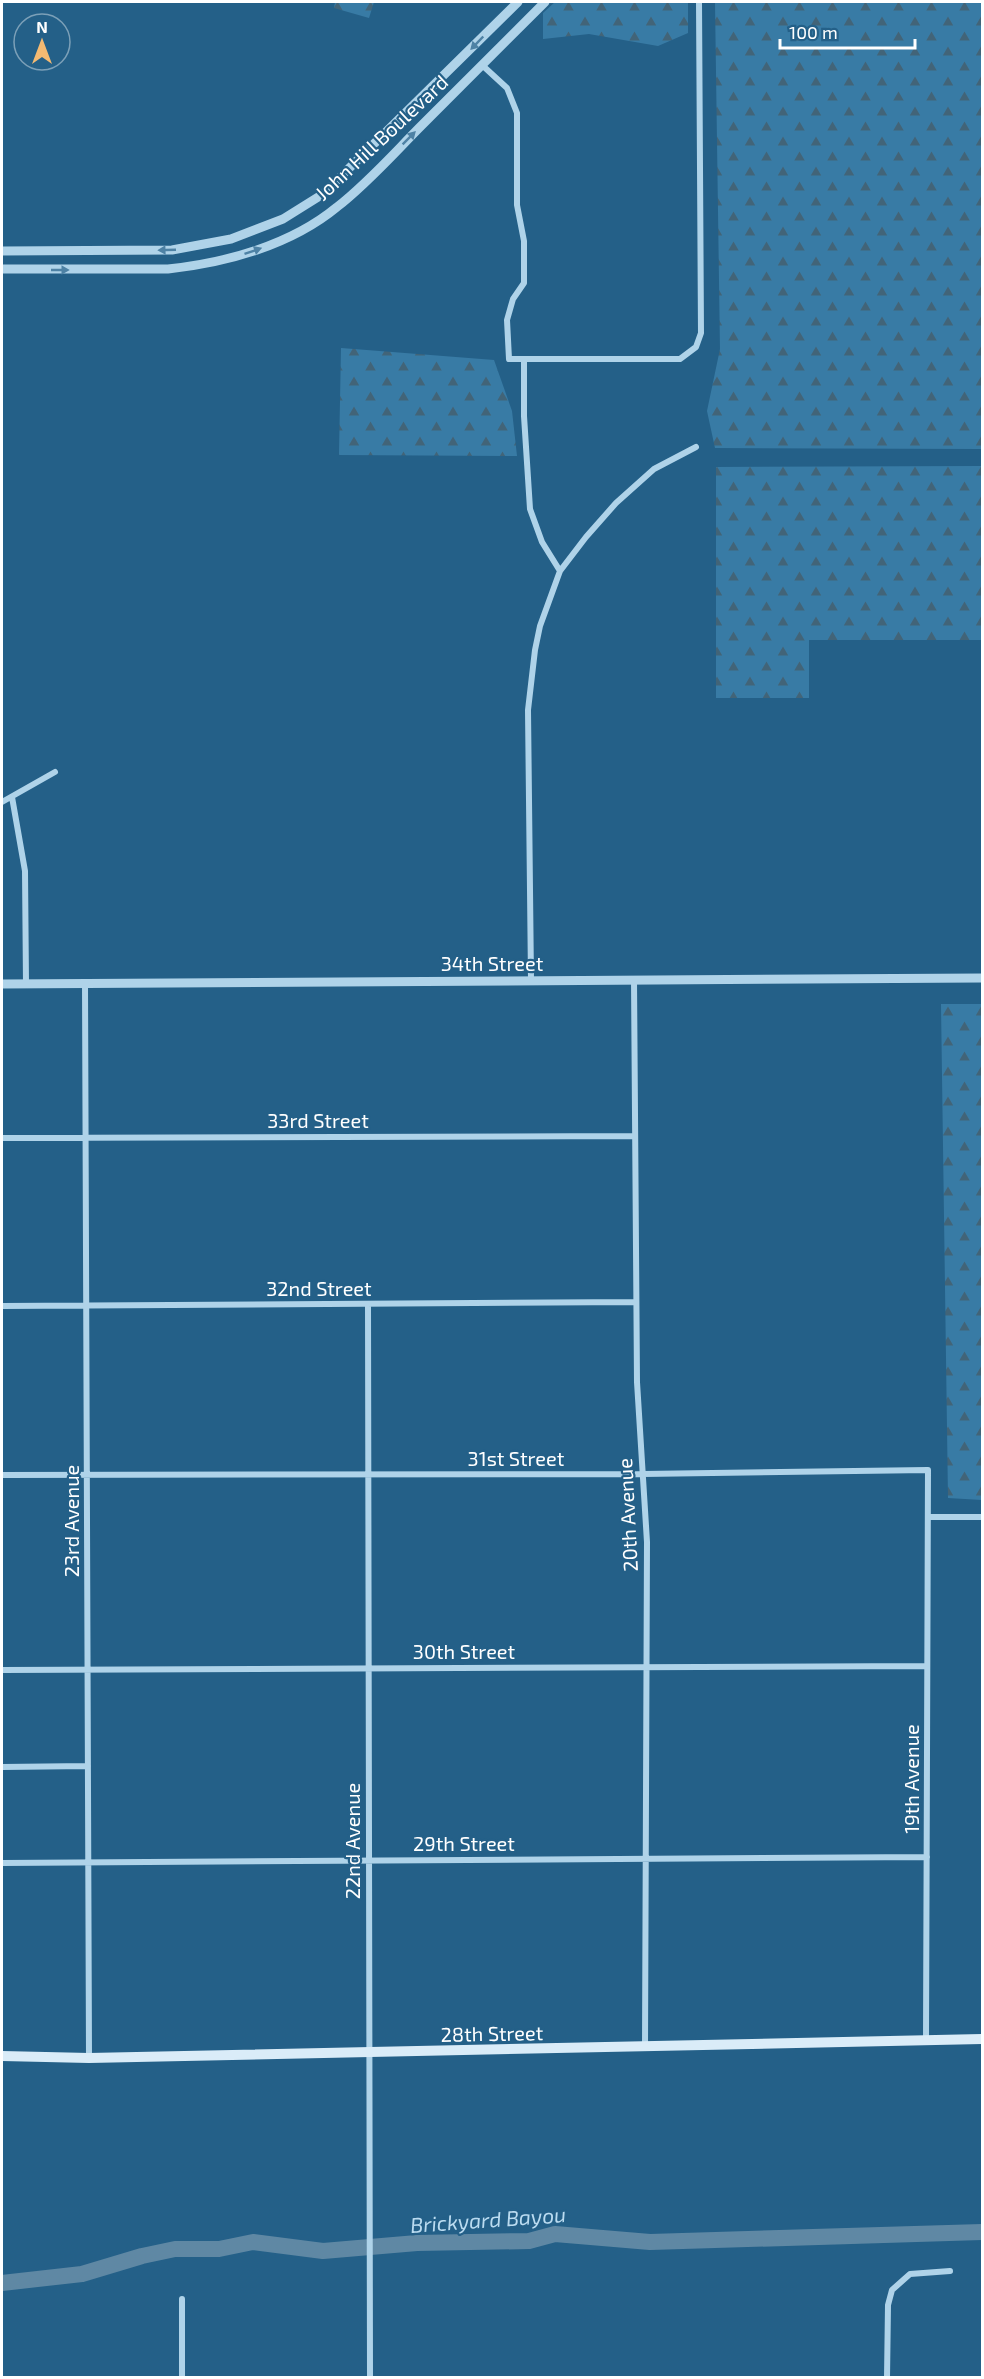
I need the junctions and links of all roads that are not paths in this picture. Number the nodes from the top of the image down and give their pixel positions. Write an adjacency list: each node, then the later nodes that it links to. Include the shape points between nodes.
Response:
1 (518, 2): 5 (street, John Hill Boulevard, one-way to 5, via 323,194 283,219 231,239 172,250)
2 (545, 2): 4 (street, John Hill Boulevard)
3 (699, 2): 7 (street, via 701,333 696,347 680,359)
4 (482, 65): 6 (street, John Hill Boulevard, one-way to 4, via 195,266 231,258 294,234 336,208); 7 (street, via 507,88 517,113 517,205 524,241 524,283 513,299 507,320 509,359)
5 (2, 251)
6 (2, 269)
7 (524, 359): 9 (street, via 530,509 542,542)
8 (696, 447): 9 (street, via 654,470 623,497)
9 (560, 571): 14 (street, via 540,626 528,710)
10 (55, 772): 11 (street)
11 (12, 797): 12 (street); 17 (street, via 25,871)
12 (2, 802)
13 (982, 978): 15 (street, 34th Street)
14 (531, 980): 15 (street, 34th Street); 18 (street, 34th Street)
15 (634, 980): 19 (street, 20th Avenue)
16 (2, 984): 17 (street, 34th Street)
17 (26, 984): 18 (street, 34th Street)
18 (85, 984): 20 (street, 23rd Avenue)
19 (634, 1136): 20 (street, 33rd Street); 22 (street, 20th Avenue)
20 (86, 1137): 21 (street, 33rd Street); 24 (street, 23rd Avenue)
21 (2, 1138)
22 (636, 1302): 23 (street, 32nd Street); 28 (street, 20th Avenue)
23 (368, 1304): 24 (street, 32nd Street); 26 (street, 22nd Avenue)
24 (86, 1305): 25 (street, 32nd Street); 27 (street, 23rd Avenue)
25 (2, 1306)
26 (368, 1473): 27 (street, 31st Street); 28 (street, 31st Street); 34 (street, 22nd Avenue)
27 (87, 1474): 29 (street, 31st Street); 36 (street, 23rd Avenue)
28 (643, 1474): 30 (street, 31st Street, via 928,1470); 33 (street, 20th Avenue)
29 (2, 1475)
30 (928, 1517): 31 (street); 32 (street, 19th Avenue)
31 (982, 1517)
32 (927, 1666): 33 (street, 30th Street); 39 (street, 19th Avenue)
33 (647, 1667): 34 (street, 30th Street); 40 (street, 20th Avenue)
34 (368, 1668): 36 (street, 30th Street); 41 (street, 22nd Avenue)
35 (2, 1670): 36 (street, 30th Street)
36 (88, 1670): 37 (street, 23rd Avenue)
37 (88, 1766): 38 (street); 43 (street, 23rd Avenue)
38 (2, 1767)
39 (927, 1857): 40 (street, 29th Street); 45 (street, 19th Avenue)
40 (646, 1859): 41 (street, 29th Street); 46 (street, 20th Avenue)
41 (368, 1861): 43 (street, 29th Street); 47 (street, 22nd Avenue)
42 (2, 1863): 43 (street, 29th Street)
43 (89, 1863): 49 (street, 23rd Avenue)
44 (982, 2040): 45 (main road, 28th Street)
45 (926, 2041): 46 (main road, 28th Street)
46 (645, 2048): 47 (main road, 28th Street)
47 (370, 2053): 49 (main road, 28th Street); 53 (street, 22nd Avenue)
48 (2, 2056): 49 (main road, 28th Street)
49 (89, 2058)
50 (950, 2271): 54 (street, via 910,2274 892,2290 888,2305)
51 (182, 2299): 52 (street)
52 (182, 2378)
53 (370, 2378)
54 (887, 2378)

